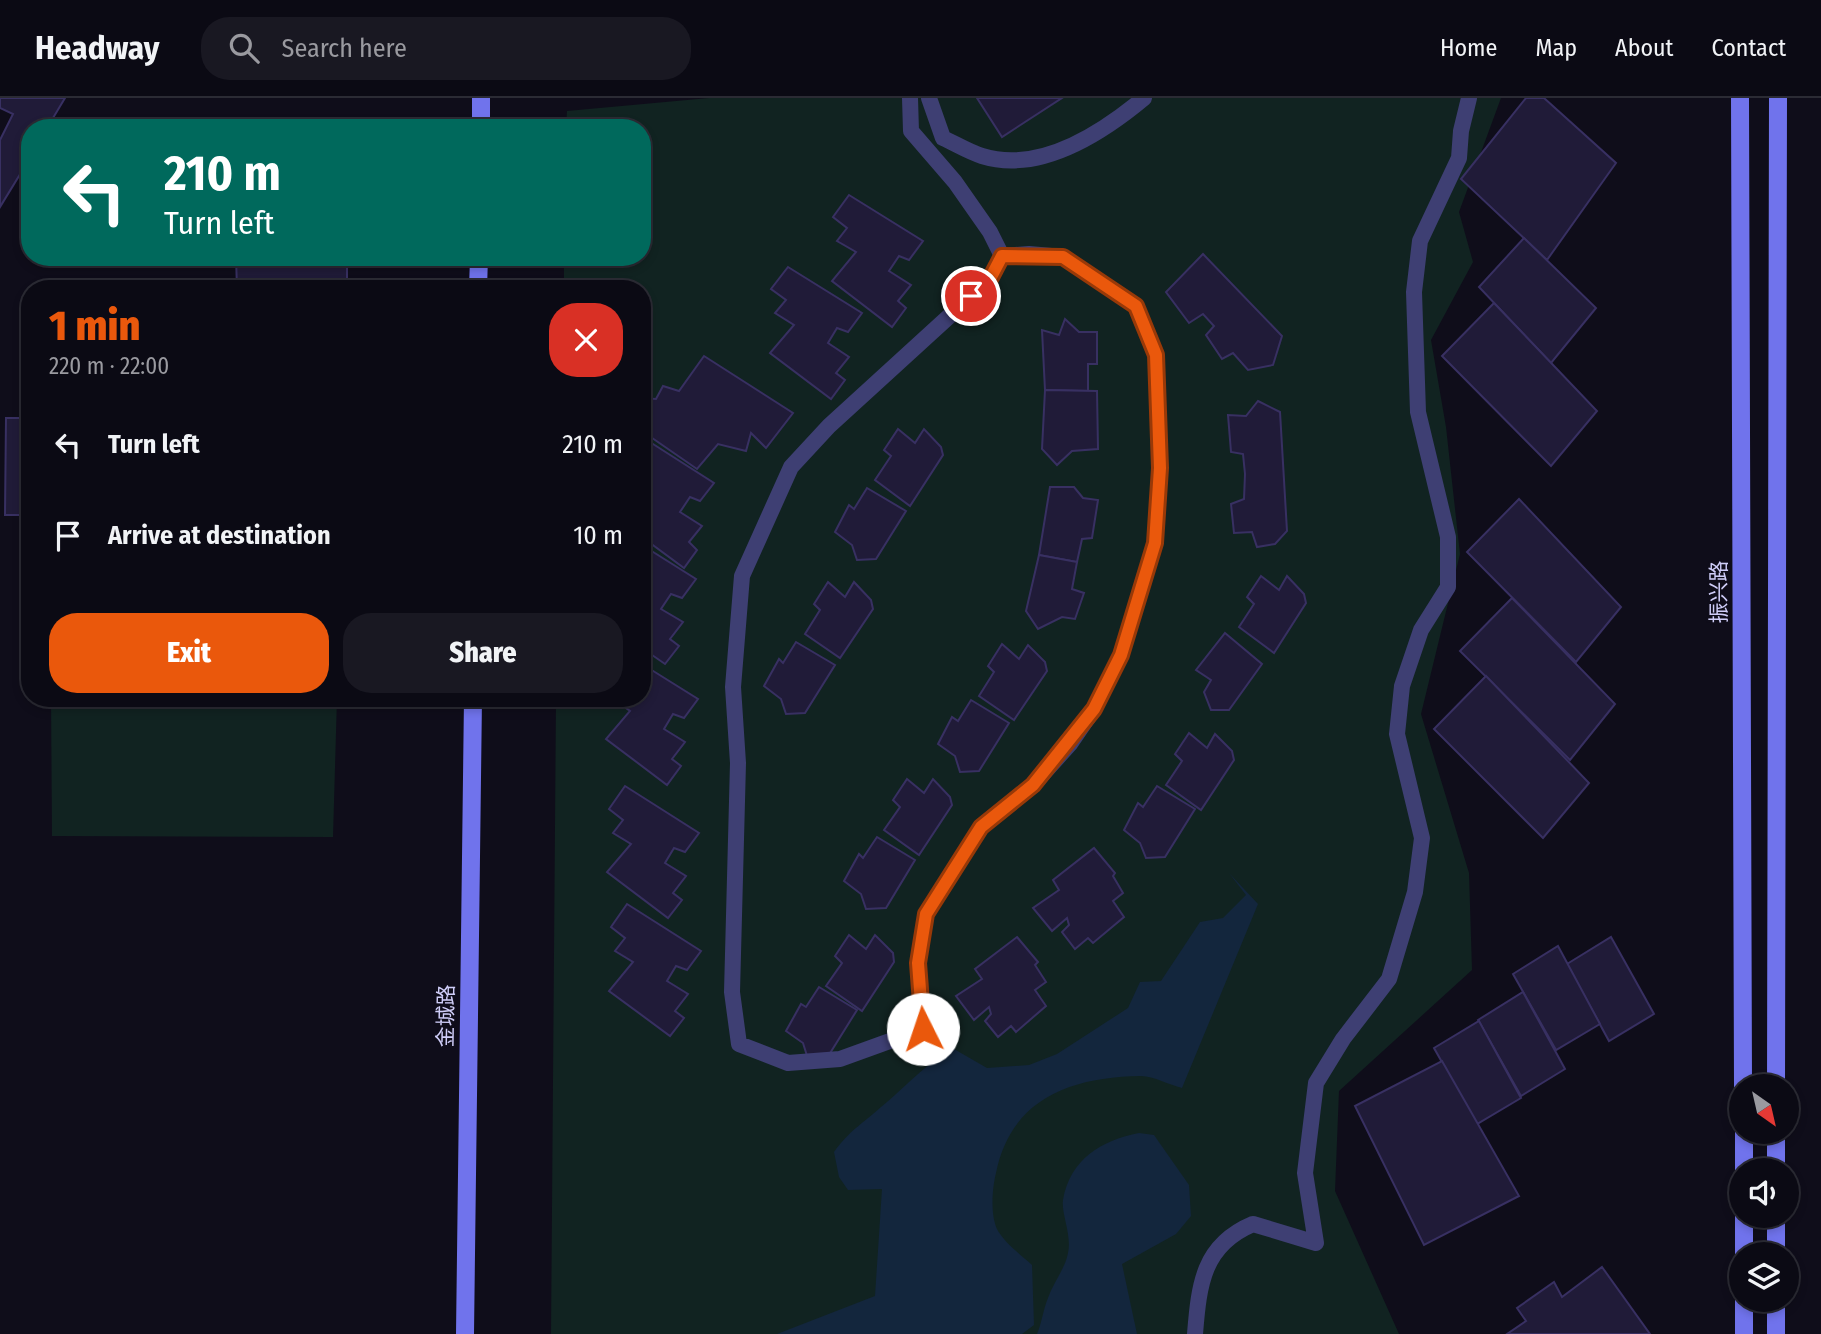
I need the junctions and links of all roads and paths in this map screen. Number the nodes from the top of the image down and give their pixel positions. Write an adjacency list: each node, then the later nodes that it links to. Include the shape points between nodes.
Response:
1 (481, 98): 8 (street)
2 (910, 98): 9 (lane, via 911,131 955,182)
3 (929, 98): 4 (lane, via 943,138 983,157 1019,162 1070,147)
4 (1144, 98)
5 (1469, 98): 16 (lane, via 1459,158 1420,241 1414,292 1418,412 1448,537 1448,587 1421,630 1402,686 1397,734 1422,838 1415,892 1389,979 1316,1083 1305,1173 1316,1243 1253,1224 1230,1234 1209,1258)
6 (1740, 98): 11 (street, 振兴路)
7 (1778, 98): 12 (street)
8 (481, 119)
9 (1002, 256): 9 (lane, via 990,279 829,426 791,467 742,576 733,687 738,764 732,992 739,1044 788,1063 840,1059 923,1029 918,963 926,914 981,827 1033,785 1094,709 1121,655 1155,543 1160,468 1156,355 1136,306 1063,257)
10 (473, 707): 15 (street, 金城路)
11 (1744, 1074)
12 (1776, 1074)
13 (1744, 1312): 17 (street)
14 (1776, 1312): 18 (street)
15 (465, 1334)
16 (1195, 1334)
17 (1744, 1334)
18 (1776, 1334)

